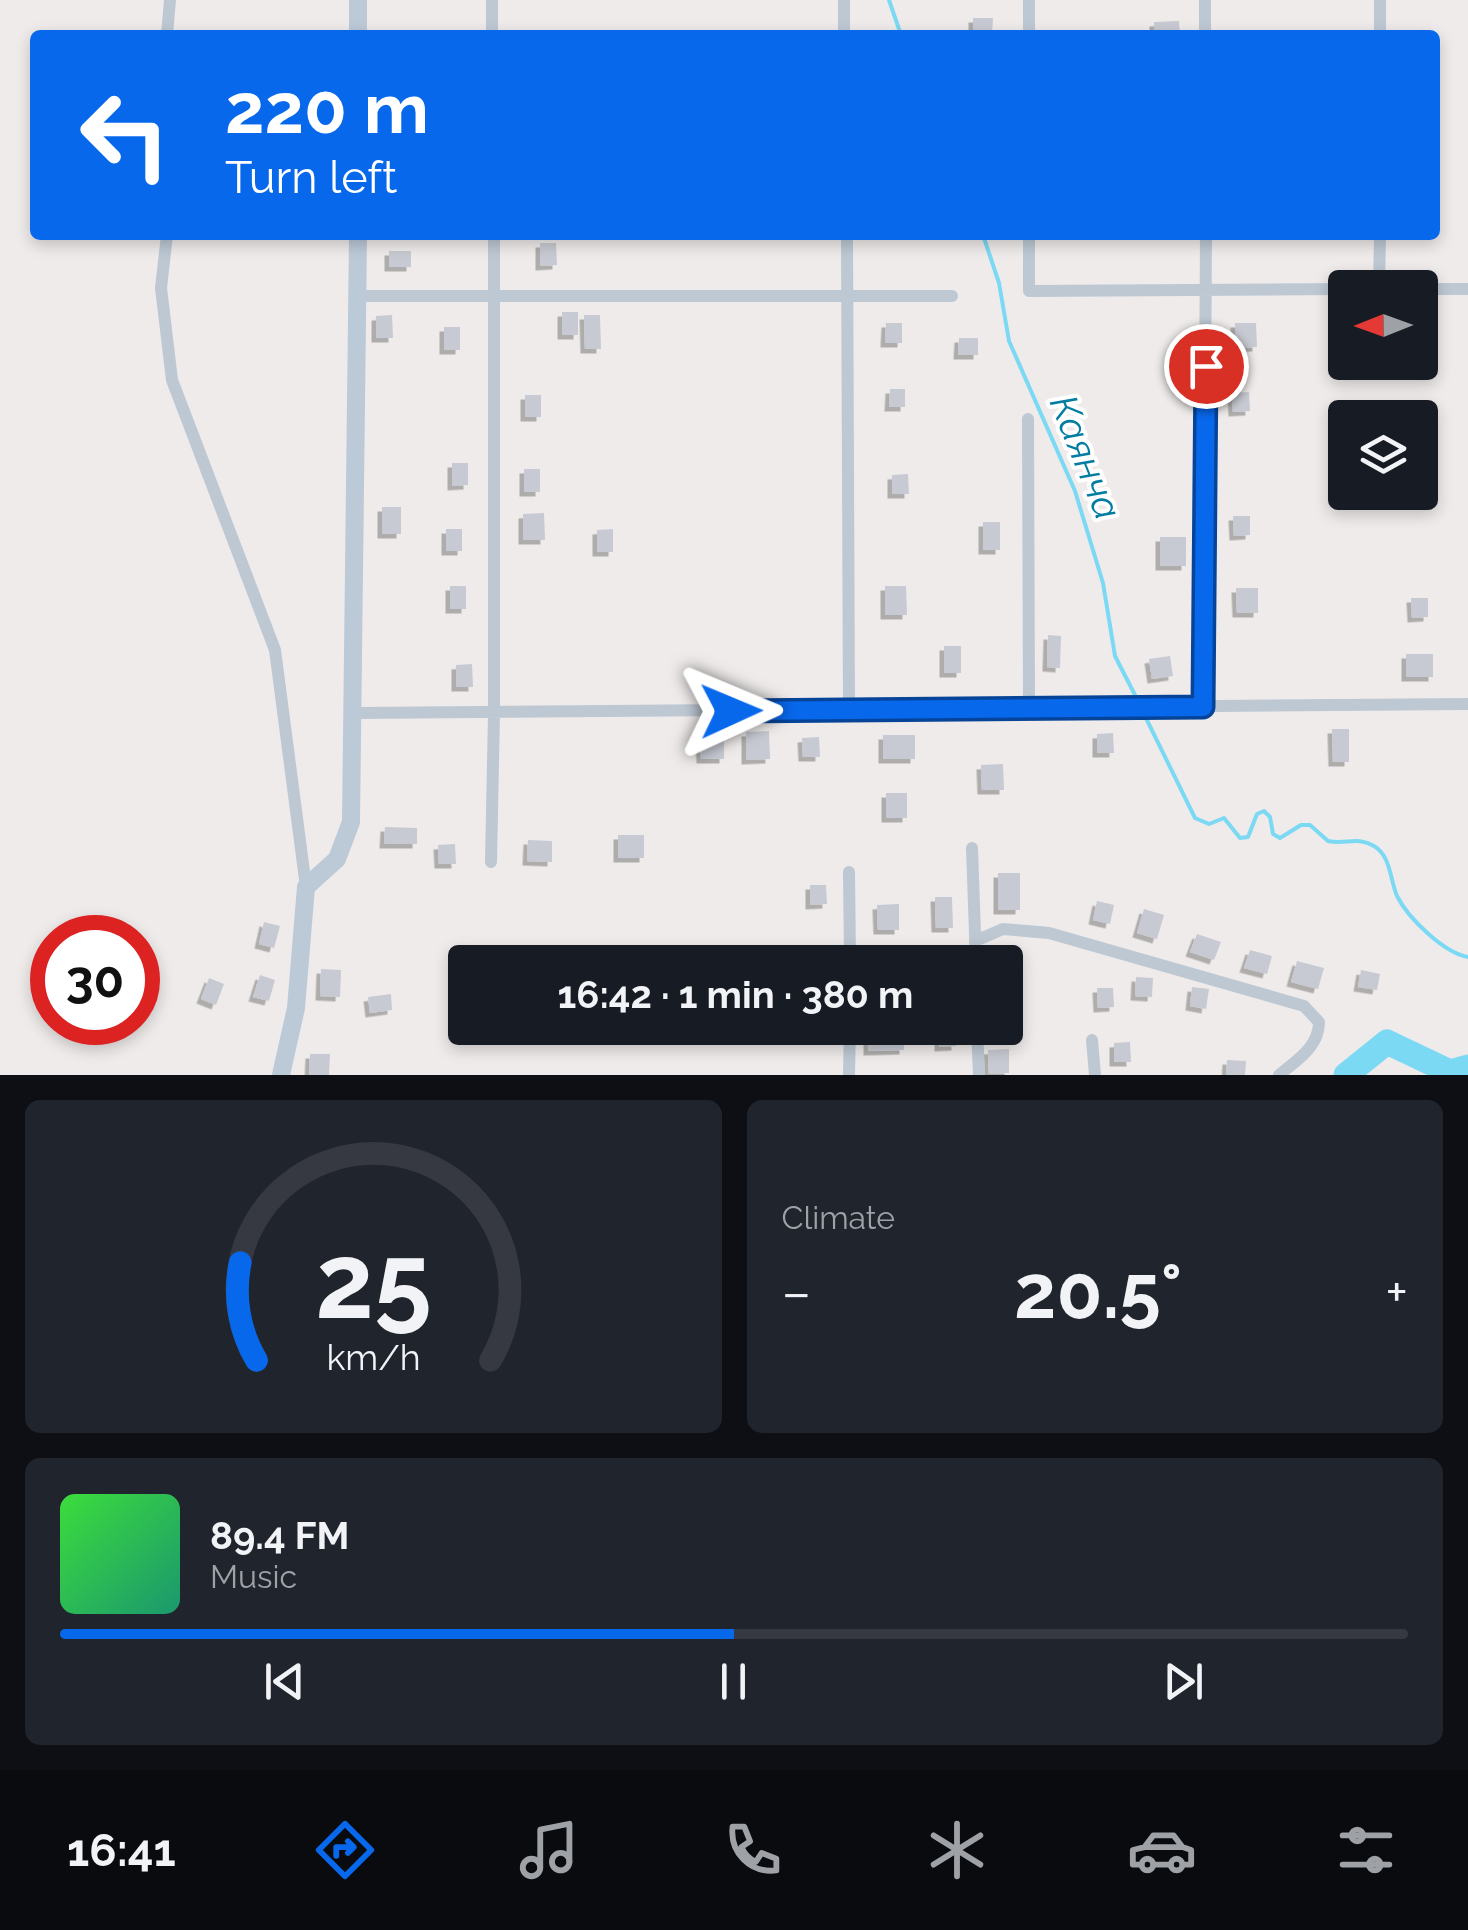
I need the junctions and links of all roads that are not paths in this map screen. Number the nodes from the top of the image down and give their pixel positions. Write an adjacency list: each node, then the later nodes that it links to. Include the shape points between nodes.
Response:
1 (170, 0): 8 (street)
2 (358, 0): 9 (street)
3 (492, 0): 10 (street)
4 (844, 0): 11 (street)
5 (1029, 0): 12 (street)
6 (1205, 0): 13 (street)
7 (1380, 0): 14 (street)
8 (167, 30)
9 (358, 30)
10 (492, 30)
11 (844, 30)
12 (1029, 30)
13 (1206, 30)
14 (1380, 30)
15 (166, 240): 41 (street, via 161,288 172,380 275,650)
16 (358, 240): 28 (street)
17 (494, 240): 27 (street)
18 (846, 240): 29 (street)
19 (1029, 240): 26 (street, via 1029,290)
20 (1206, 240): 26 (street)
21 (1380, 240): 22 (street)
22 (1380, 270)
23 (1328, 289): 26 (street)
24 (1438, 289): 25 (street)
25 (1468, 289)
26 (1206, 290): 33 (street)
27 (495, 295): 28 (street); 29 (street); 37 (street)
28 (358, 296): 36 (street)
29 (847, 296): 30 (street); 35 (street)
30 (952, 296)
31 (1028, 419): 34 (street)
32 (1468, 704): 33 (street)
33 (1203, 707): 34 (street)
34 (1029, 708): 35 (street)
35 (850, 710): 37 (street)
36 (354, 713): 37 (street); 41 (street, via 351,822 337,859)
37 (494, 713): 39 (street)
38 (972, 848): 42 (street)
39 (490, 862)
40 (850, 872): 43 (street)
41 (306, 887): 48 (street, via 296,1008)
42 (975, 941): 44 (street); 52 (street, via 1003,929 1049,933 1304,1006 1319,1022 1319,1033)
43 (850, 945)
44 (975, 945)
45 (1092, 1040): 51 (street)
46 (850, 1045): 49 (street)
47 (978, 1045): 50 (street)
48 (281, 1075)
49 (849, 1075)
50 (979, 1075)
51 (1095, 1075)
52 (1280, 1075)

